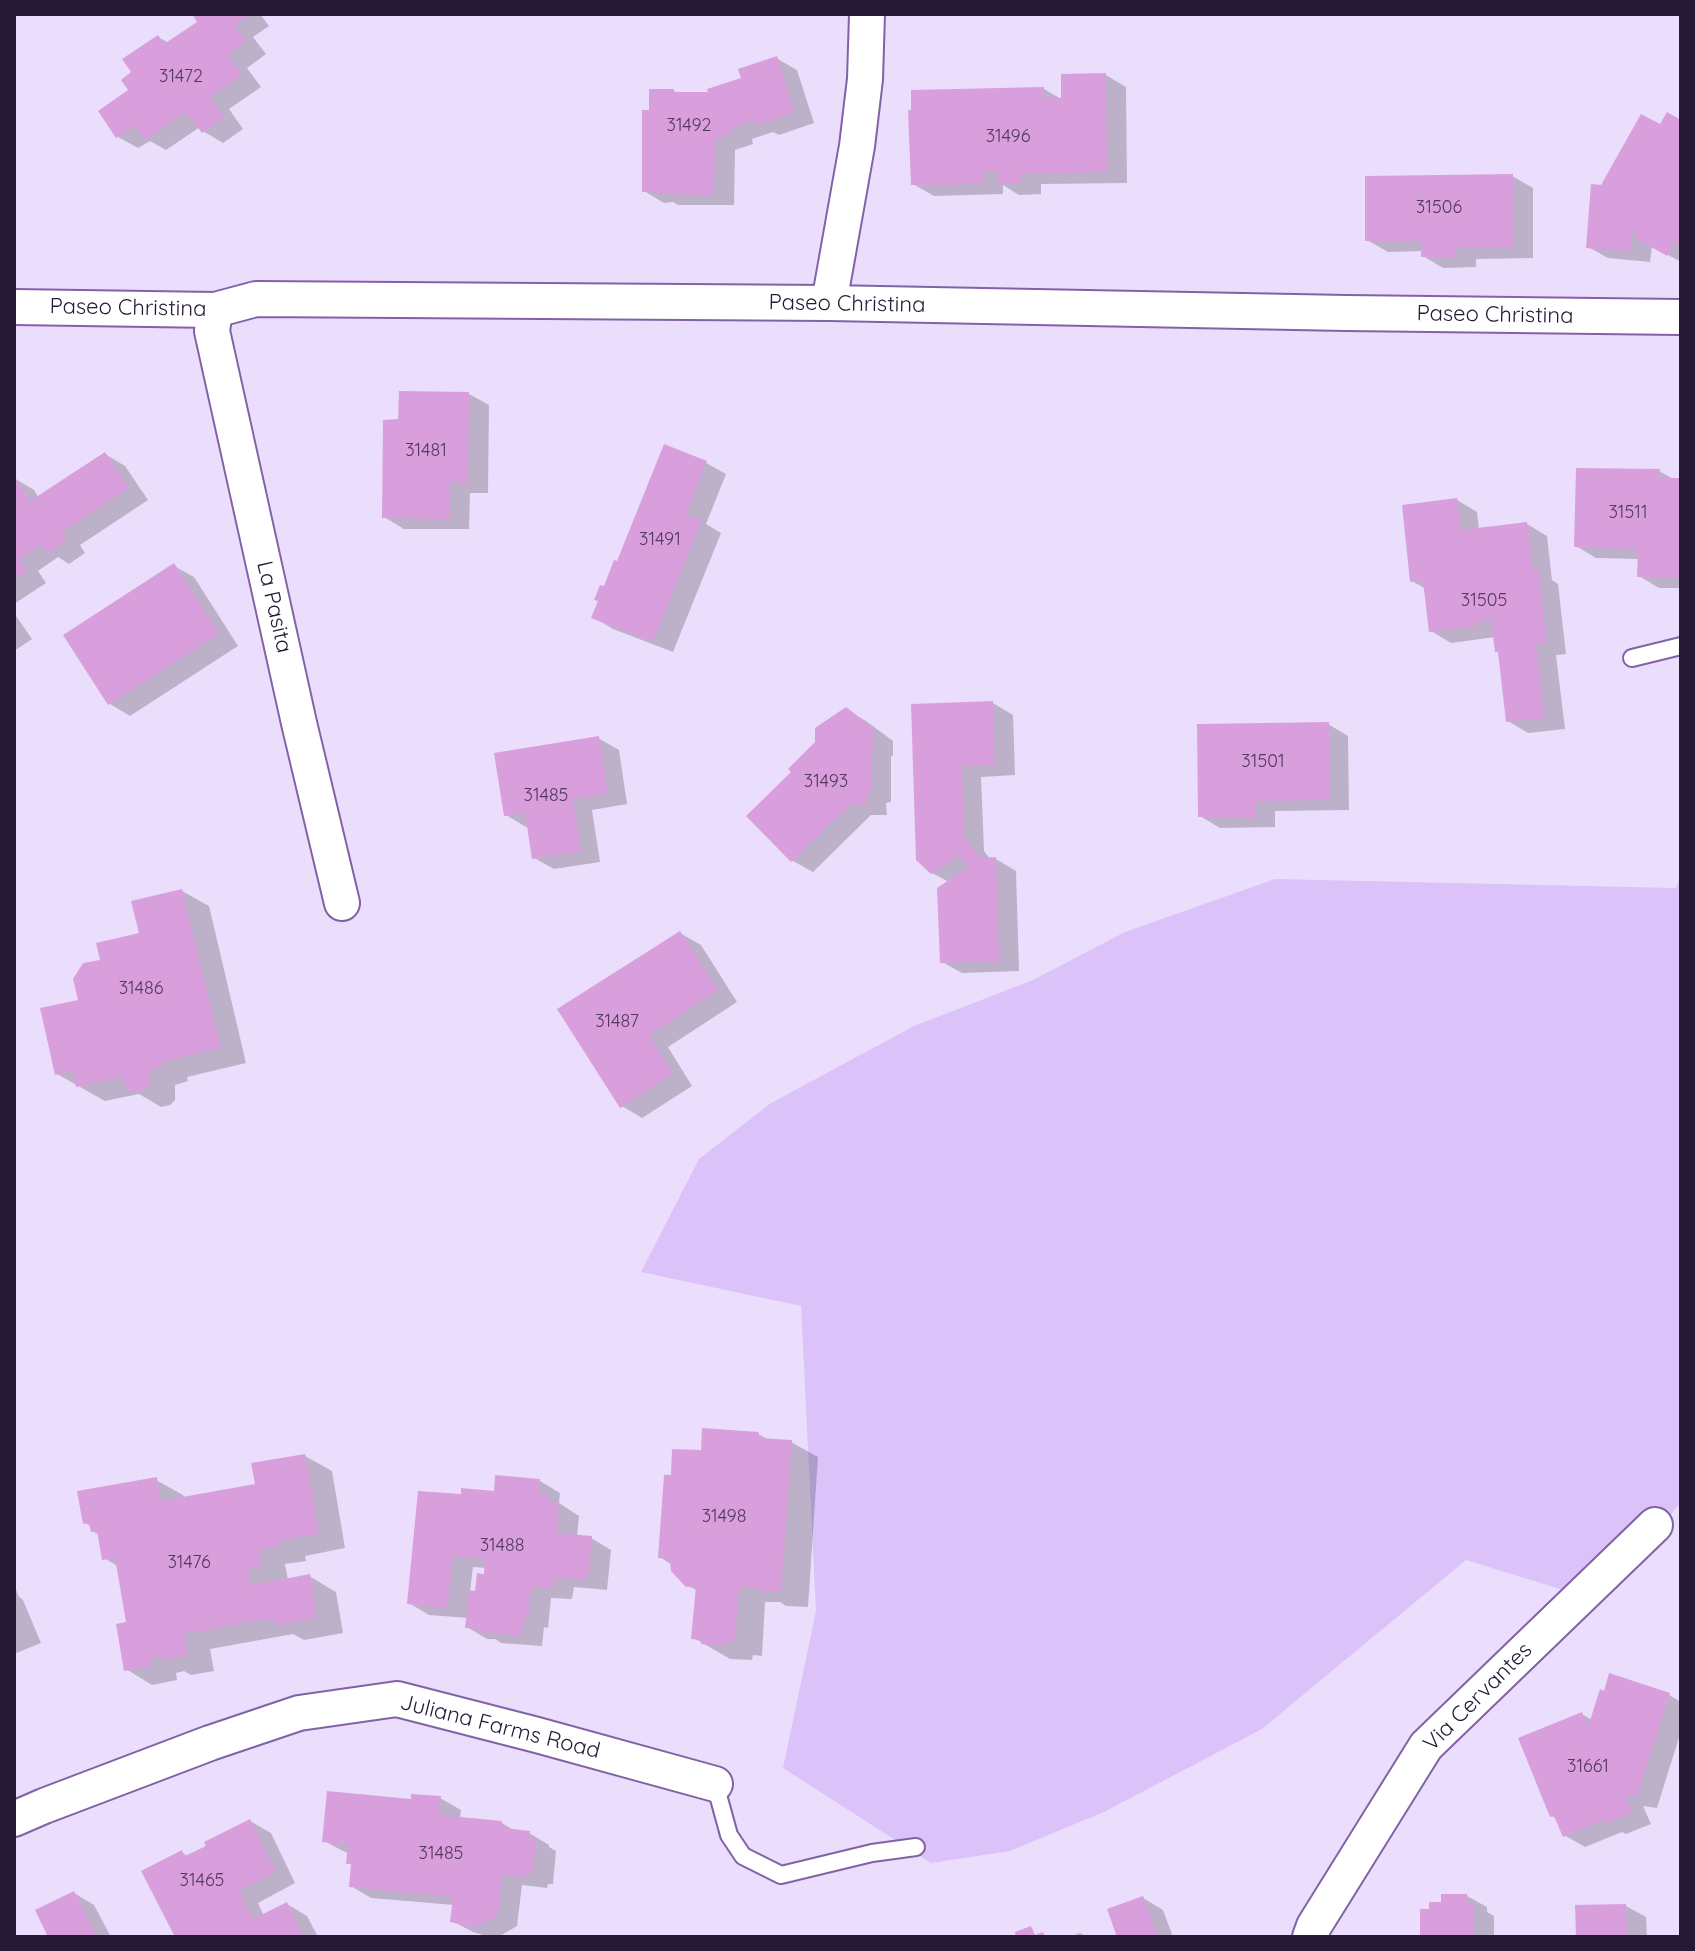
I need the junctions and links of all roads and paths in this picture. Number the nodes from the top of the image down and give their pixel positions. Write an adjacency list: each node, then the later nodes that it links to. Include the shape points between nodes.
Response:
1 (867, 14): 2 (street, via 857,146)
2 (829, 303): 4 (street, Paseo Christina, via 256,299); 5 (street, Paseo Christina)
3 (14, 307): 4 (street, Paseo Christina)
4 (215, 310): 8 (street, La Pasita, via 212,331)
5 (1681, 317)
6 (1681, 646): 7 (lane)
7 (1632, 658)
8 (342, 903)
9 (1655, 1525): 13 (street, Via Cervantes, via 1426,1746)
10 (715, 1784): 11 (street, Juliana Farms Road, via 397,1699 299,1713); 12 (lane, via 729,1835 743,1856 781,1875)
11 (14, 1819)
12 (916, 1847)
13 (1310, 1937)

